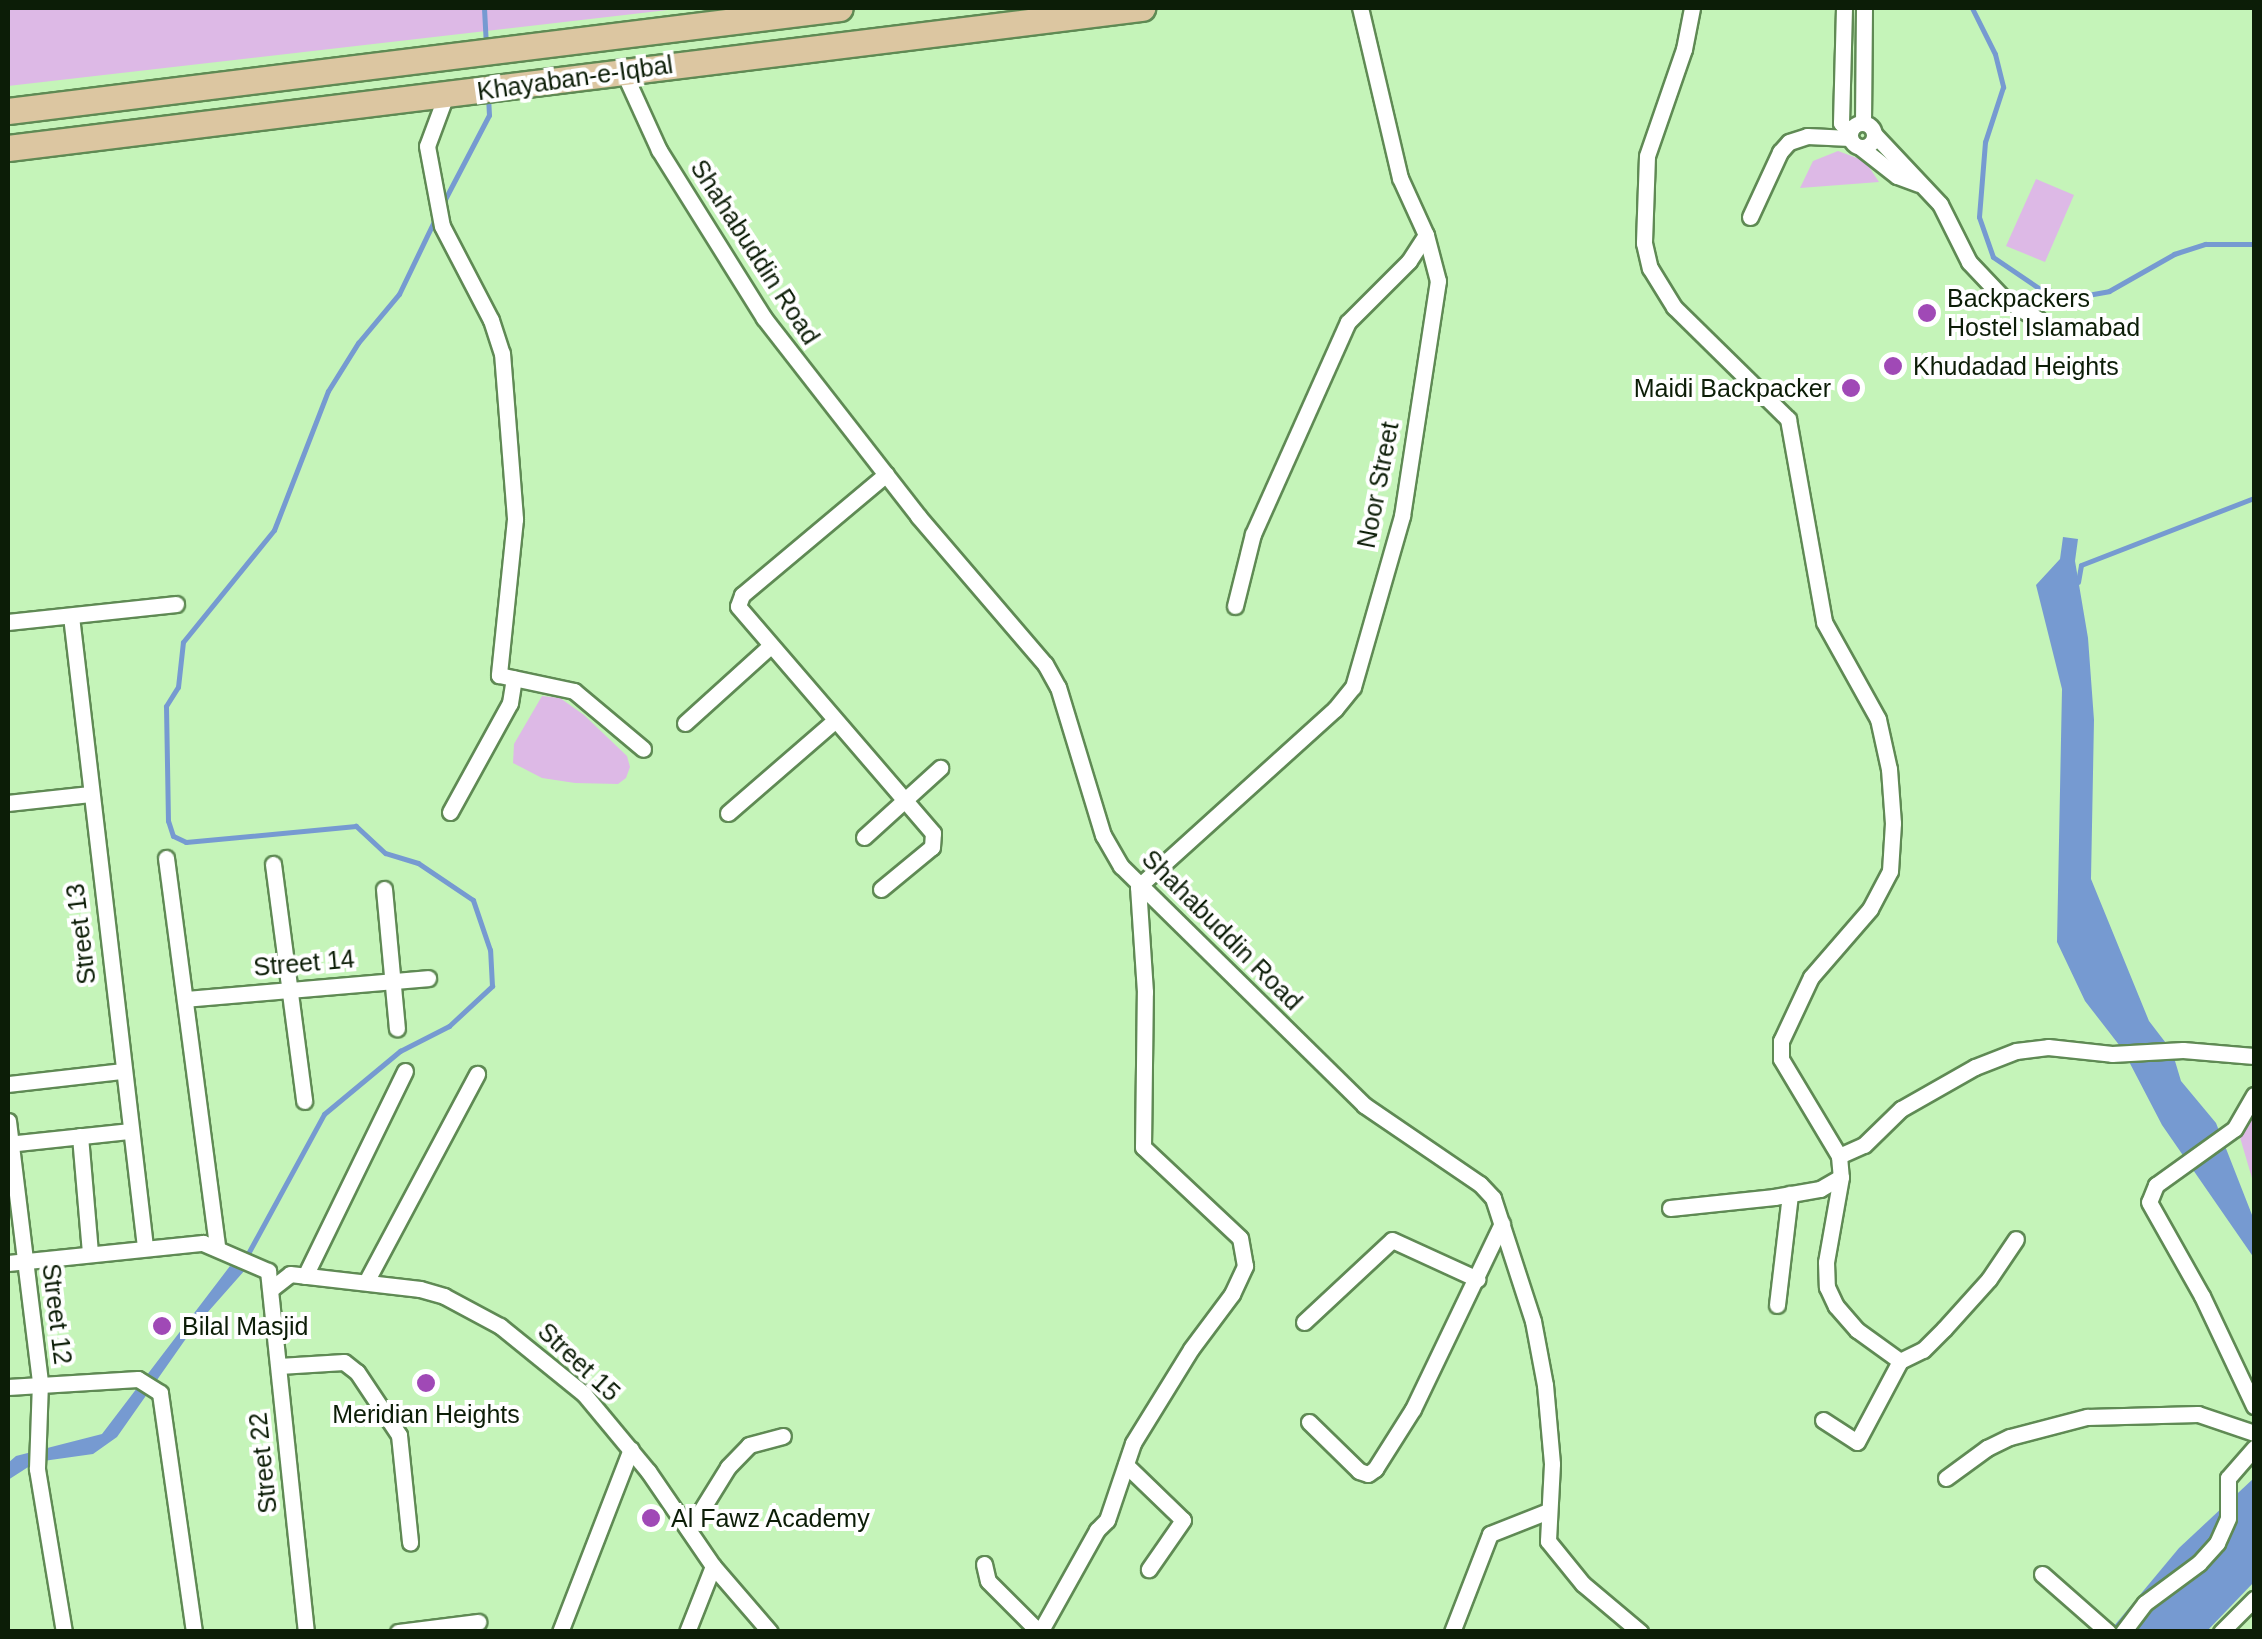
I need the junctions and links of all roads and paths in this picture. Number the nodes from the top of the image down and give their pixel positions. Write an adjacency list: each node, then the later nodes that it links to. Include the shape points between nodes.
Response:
1 (840, 8): 7 (main road, Khayaban-e-Iqbal)
2 (1142, 8): 8 (main road, Khayaban-e-Iqbal)
3 (1360, 8): 14 (street, Noor Street, via 1400,178)
4 (1692, 8): 54 (street, via 1647,156 1644,243 1650,268 1674,307 1788,419 1824,622 1878,718 1889,769 1890,871 1870,908 1811,977 1781,1042 1781,1059)
5 (1844, 8): 11 (street, via 1841,123)
6 (1864, 8): 11 (street)
7 (615, 35): 8 (main road); 10 (main road, Khayaban-e-Iqbal)
8 (623, 71): 9 (main road, Khayaban-e-Iqbal); 16 (street, Shahabuddin Road, via 646,128 728,263)
9 (446, 95): 12 (main road, Khayaban-e-Iqbal); 22 (street, via 427,146 442,226 502,353 516,519 499,675)
10 (8, 111)
11 (1859, 135): 13 (street, via 1789,142); 15 (street, via 1897,176 1919,184 1943,209 1969,262 2005,300)
12 (8, 148)
13 (1750, 217)
14 (1426, 235): 18 (street, via 1348,322 1253,534); 35 (street, Noor Street, via 1437,302 1402,516 1353,687)
15 (2039, 320)
16 (886, 474): 21 (street, via 742,595 738,606); 35 (street, Shahabuddin Road, via 1046,664 1104,835)
17 (176, 604): 19 (street)
18 (1235, 606)
19 (71, 616): 20 (street); 27 (street, Street 13)
20 (8, 622)
21 (768, 648): 23 (street); 24 (street)
22 (514, 678): 25 (street, via 574,690); 30 (street, via 510,703)
23 (832, 722): 28 (street); 31 (street)
24 (685, 723)
25 (643, 749)
26 (940, 768): 28 (street)
27 (90, 794): 29 (street); 44 (street, Street 13)
28 (906, 799): 32 (street); 37 (street, via 934,840)
29 (8, 803)
30 (450, 812)
31 (728, 812)
32 (864, 837)
33 (166, 858): 41 (street)
34 (272, 864): 40 (street)
35 (1138, 887): 58 (street, Shahabuddin Road, via 1364,1106 1480,1184); 82 (street, via 1143,1147 1240,1238 1245,1266)
36 (384, 890): 39 (street)
37 (881, 890)
38 (428, 978): 39 (street, Street 14)
39 (392, 981): 40 (street, Street 14); 42 (street)
40 (289, 990): 41 (street, Street 14); 49 (street)
41 (185, 999): 60 (street)
42 (396, 1028)
43 (2254, 1056): 54 (street, via 2048,1047 1990,1060 1895,1113 1864,1145)
44 (122, 1070): 47 (street); 51 (street, Street 13)
45 (405, 1071): 65 (street)
46 (477, 1074): 67 (street)
47 (8, 1084)
48 (2254, 1095): 75 (street, via 2234,1129 2156,1184 2149,1202)
49 (304, 1101)
50 (8, 1121): 53 (street, Street 12)
51 (130, 1131): 52 (street); 61 (street, Street 13)
52 (80, 1136): 53 (street); 62 (street)
53 (9, 1144): 63 (street, Street 12)
54 (1838, 1156): 55 (street)
55 (1840, 1177): 56 (street); 71 (street, via 1827,1286 1847,1320)
56 (1790, 1194): 57 (street); 69 (street)
57 (1670, 1208)
58 (1502, 1224): 66 (street); 84 (street, Shahabuddin Road, via 1545,1385 1552,1464)
59 (2016, 1239): 71 (street, via 1944,1330)
60 (217, 1245): 61 (street); 68 (street, via 268,1271)
61 (145, 1246): 62 (street)
62 (90, 1253): 63 (street)
63 (25, 1260): 64 (street); 73 (street, Street 12)
64 (8, 1262)
65 (305, 1276): 67 (street, Street 15); 68 (street, Street 15, via 284,1276)
66 (1477, 1279): 70 (street, via 1392,1240); 77 (street, via 1413,1409 1375,1469 1360,1472)
67 (366, 1282): 81 (street, Street 15, via 444,1296 500,1326 570,1381)
68 (271, 1290): 72 (street, Street 22)
69 (1777, 1305)
70 (1304, 1322)
71 (1900, 1361): 76 (street, via 1857,1442)
72 (279, 1366): 86 (street, via 344,1362 358,1372 399,1435); 95 (street, Street 22)
73 (40, 1382): 74 (street); 93 (street, Street 12, via 37,1468); 94 (street, via 138,1378 161,1396)
74 (8, 1387)
75 (2254, 1406)
76 (1823, 1420)
77 (1308, 1422)
78 (2254, 1433): 83 (street, via 2198,1414 2088,1417 2010,1437)
79 (783, 1436): 85 (street, via 749,1445)
80 (2254, 1448): 104 (street, via 2228,1478 2228,1518 2217,1543 2145,1604)
81 (631, 1449): 85 (street, Street 15); 97 (street)
82 (1126, 1465): 89 (street, via 1182,1520); 100 (street, via 1107,1520)
83 (1946, 1478)
84 (1548, 1511): 101 (street, via 1490,1534); 102 (street, Shahabuddin Road, via 1554,1551)
85 (689, 1530): 88 (street, Street 15)
86 (410, 1542)
87 (984, 1564): 100 (street, via 988,1581)
88 (713, 1566): 98 (street); 99 (street, Street 15)
89 (1149, 1569)
90 (2042, 1574): 103 (street)
91 (2254, 1599): 105 (street)
92 (478, 1622): 96 (street)
93 (64, 1632)
94 (194, 1632)
95 (306, 1632)
96 (398, 1632)
97 (560, 1632)
98 (688, 1632)
99 (770, 1632)
100 (1039, 1632)
101 (1452, 1632)
102 (1640, 1632)
103 (2108, 1632)
104 (2123, 1632)
105 (2221, 1632)

